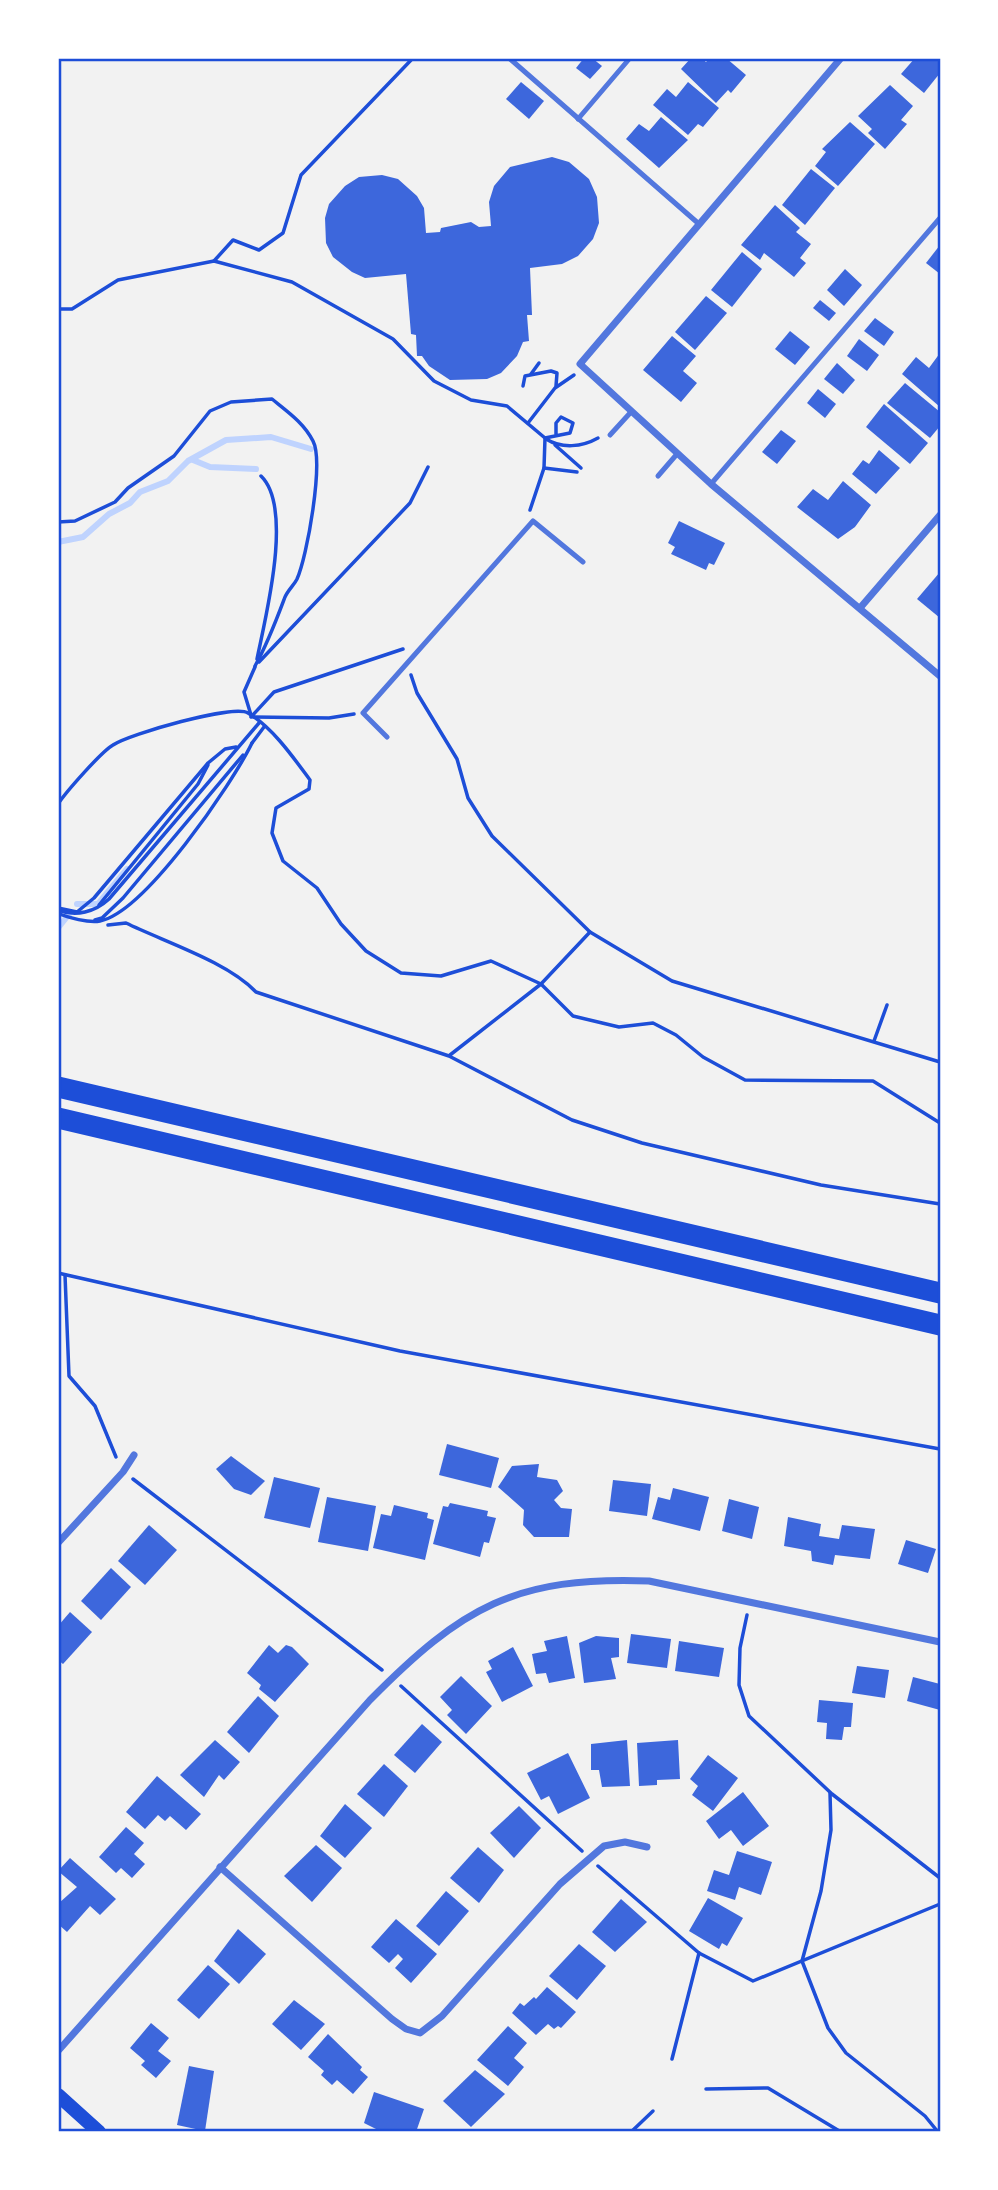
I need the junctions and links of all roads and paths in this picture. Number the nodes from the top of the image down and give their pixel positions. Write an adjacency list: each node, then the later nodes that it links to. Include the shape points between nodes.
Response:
1 (413, 58): 8 (path, via 301,176 283,233 259,250 233,240)
2 (509, 58): 5 (lane)
3 (630, 58): 5 (lane)
4 (841, 58): 7 (street)
5 (578, 119): 7 (lane)
6 (940, 218): 27 (lane)
7 (699, 224): 11 (street)
8 (214, 261): 9 (path, via 118,281 72,309); 16 (path, via 292,282 393,339 434,381 471,400 507,405)
9 (58, 309)
10 (539, 363): 12 (path)
11 (581, 366): 14 (path); 15 (street)
12 (530, 376): 13 (path, via 525,376); 14 (path, via 557,373)
13 (523, 386)
14 (555, 388): 16 (path)
15 (631, 412): 17 (lane); 22 (street)
16 (528, 423): 20 (path)
17 (618, 426): 19 (lane); 21 (path, via 582,445)
18 (556, 435): 18 (path, via 570,433 573,423 561,417); 20 (path)
19 (610, 435)
20 (545, 438): 21 (path); 24 (path)
21 (553, 443): 24 (path, via 579,470)
22 (677, 454): 25 (lane); 27 (street)
23 (428, 467): 34 (path, via 410,503)
24 (544, 468): 28 (path)
25 (658, 476)
26 (261, 477): 34 (path, via 274,507 276,565)
27 (711, 484): 32 (street)
28 (528, 514)
29 (940, 515): 32 (street)
30 (58, 522): 34 (path, via 75,521 116,502 128,488 174,456 210,411 231,402 272,400 302,424 315,443 317,470 296,581)
31 (583, 562): 33 (lane, via 533,522)
32 (860, 608): 35 (street)
33 (414, 657): 36 (lane); 37 (path, via 403,649 274,692); 49 (path, via 410,677 457,759 468,798 492,836)
34 (255, 666): 37 (path, via 244,692)
35 (940, 676)
36 (363, 713): 37 (path, via 329,718); 40 (lane)
37 (251, 717): 38 (path); 44 (path, via 237,710 113,745)
38 (259, 723): 39 (path); 42 (path)
39 (264, 727): 41 (path); 50 (path, via 310,780 309,789 276,808 272,833 283,860 317,888 366,951 401,973 441,976 491,961)
40 (387, 737)
41 (252, 743): 47 (path, via 118,903); 47 (path, via 177,854 140,898 118,913)
42 (239, 747): 43 (path, via 225,749); 45 (path, via 136,871)
43 (211, 760): 45 (path, via 202,778); 46 (path, via 100,892 77,912)
44 (58, 804)
45 (96, 909): 46 (path, via 72,915)
46 (58, 911): 47 (path)
47 (93, 920)
48 (108, 925): 53 (path, via 126,923 223,969 256,992)
49 (590, 932): 50 (path); 52 (path, via 672,981)
50 (541, 984): 53 (path); 57 (path, via 573,1016 619,1027 653,1023 745,1080 873,1081)
51 (887, 1005): 52 (path)
52 (874, 1041): 54 (path)
53 (449, 1056): 58 (path, via 572,1119 642,1143 821,1185)
54 (940, 1062)
55 (58, 1087): 61 (highway)
56 (58, 1118): 62 (highway)
57 (940, 1122)
58 (940, 1204)
59 (58, 1273): 60 (path)
60 (65, 1275): 63 (path, via 400,1351); 65 (path, via 69,1376 95,1406)
61 (940, 1293)
62 (940, 1325)
63 (940, 1449)
64 (134, 1455): 65 (street)
65 (123, 1472): 66 (street); 69 (path)
66 (58, 1543)
67 (750, 1602): 68 (street); 69 (street, via 649,1581 562,1584 498,1599 464,1617); 71 (path, via 738,1685 749,1716)
68 (940, 1642)
69 (392, 1678): 70 (path); 73 (street)
70 (463, 1743)
71 (830, 1793): 74 (path); 76 (path, via 831,1830 823,1879)
72 (647, 1847): 73 (street, via 625,1842 604,1846 560,1884 442,2017 420,2033 392,2019)
73 (220, 1867): 77 (street)
74 (940, 1878)
75 (940, 1904): 76 (path)
76 (802, 1961): 78 (path, via 753,1981 699,1953); 85 (path, via 828,2028 846,2053 925,2116)
77 (58, 2051)
78 (672, 2059)
79 (706, 2089): 84 (path, via 768,2088)
80 (58, 2095): 82 (main road)
81 (653, 2111): 83 (path)
82 (99, 2132)
83 (631, 2132)
84 (841, 2132)
85 (938, 2132)

